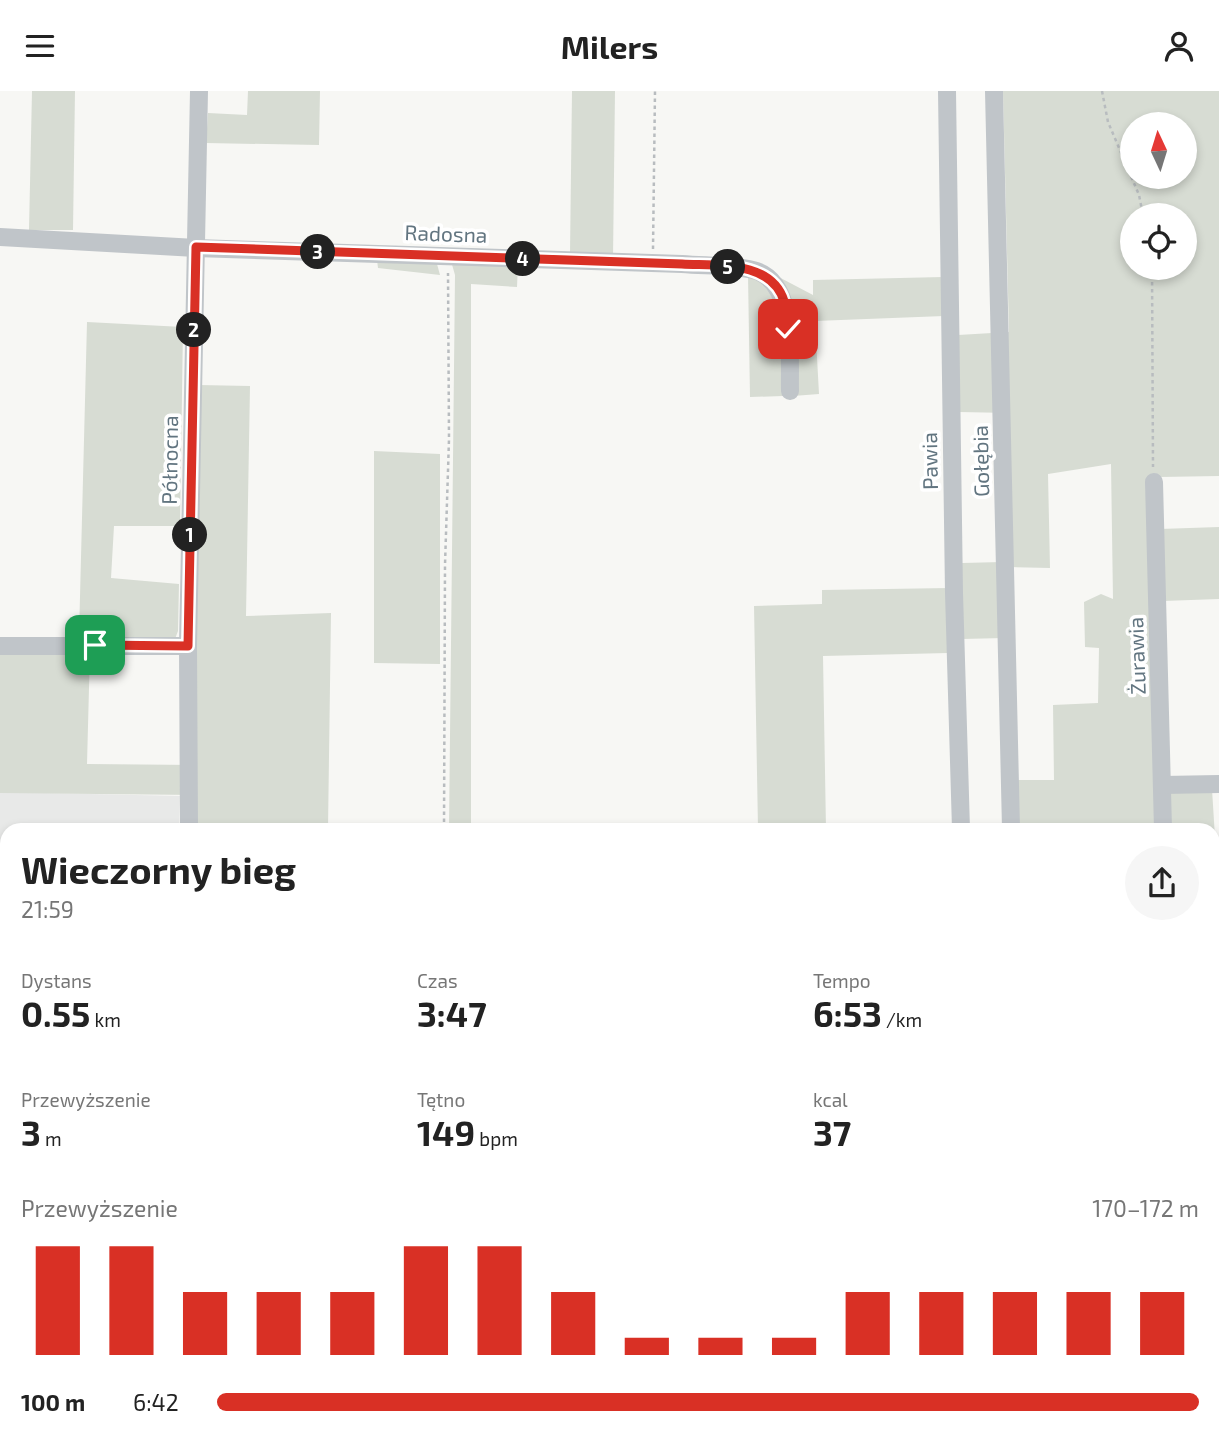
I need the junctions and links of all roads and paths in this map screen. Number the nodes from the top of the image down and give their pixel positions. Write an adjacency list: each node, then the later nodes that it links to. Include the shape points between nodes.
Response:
1 (199, 91): 8 (street, Północna)
2 (655, 91): 10 (path)
3 (947, 91): 20 (street, Pawia)
4 (994, 91): 21 (street, Gołębia)
5 (1102, 91): 6 (path, via 1108,122)
6 (1141, 203)
7 (0, 237): 8 (street, Radosna)
8 (196, 247): 9 (street, Radosna); 15 (street, Północna)
9 (439, 256): 10 (street, Radosna); 19 (path, via 447,265 449,285)
10 (653, 265): 12 (street, Radosna, via 755,270 769,278 785,302)
11 (1152, 280): 13 (path)
12 (790, 391)
13 (1154, 482): 17 (street, Żurawia)
14 (0, 646): 15 (street)
15 (188, 646): 18 (street, Północna)
16 (1219, 784): 17 (street)
17 (1163, 785): 22 (street, Żurawia)
18 (189, 823)
19 (444, 823)
20 (961, 823)
21 (1011, 823)
22 (1163, 823)

